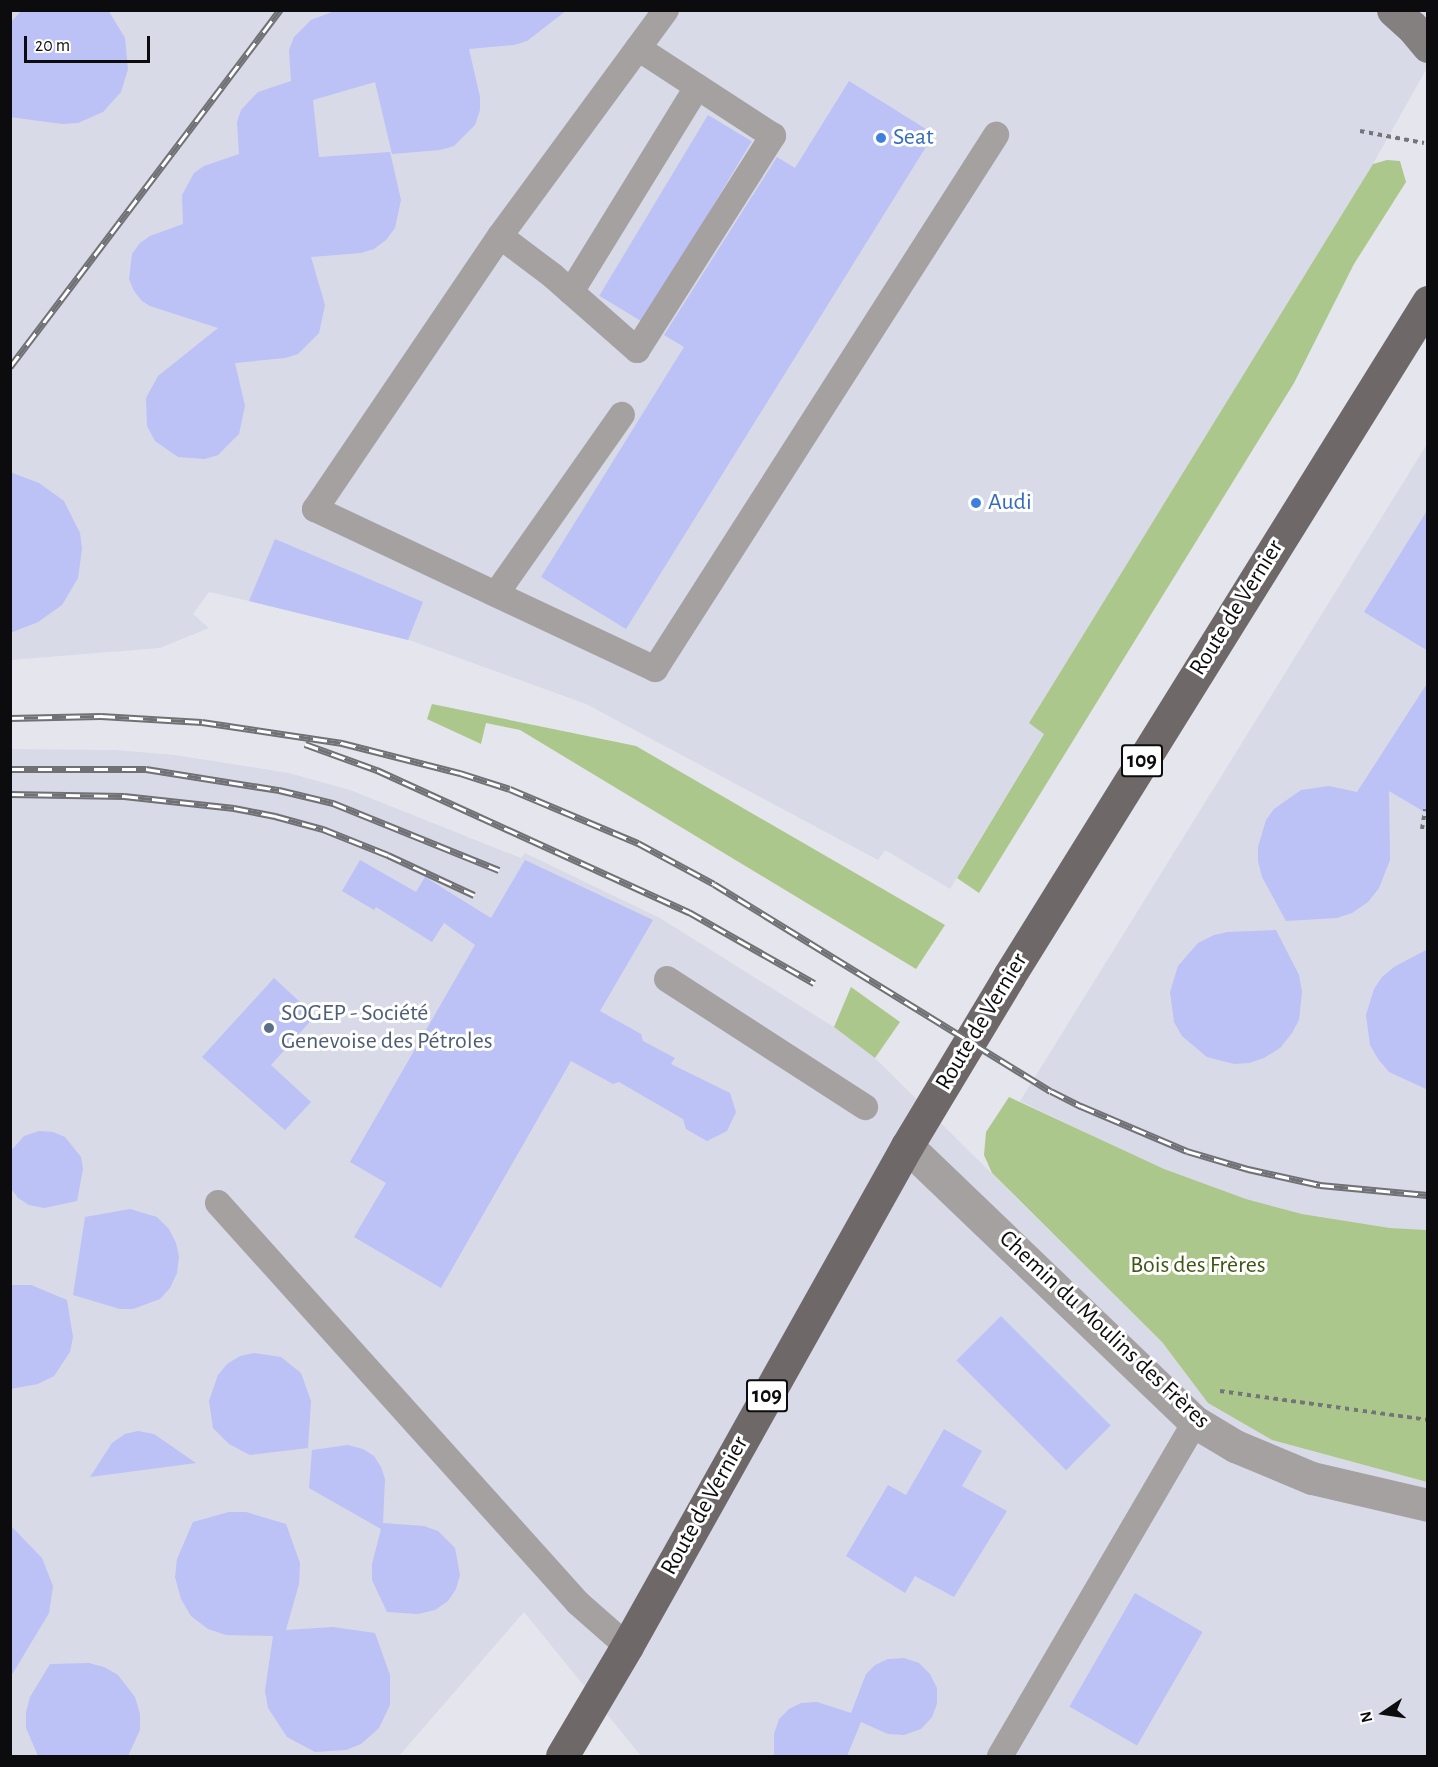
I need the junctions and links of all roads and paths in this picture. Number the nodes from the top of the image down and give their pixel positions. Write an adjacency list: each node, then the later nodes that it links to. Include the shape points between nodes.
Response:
1 (666, 10): 4 (lane)
2 (1393, 10): 3 (street)
3 (1428, 46)
4 (638, 48): 5 (lane); 9 (lane)
5 (698, 87): 10 (lane); 10 (lane, via 773,136 637,350)
6 (1360, 131): 8 (path)
7 (996, 135): 13 (lane, via 655,669)
8 (1424, 143)
9 (500, 236): 10 (lane); 13 (lane, via 315,509)
10 (571, 292)
11 (1428, 302): 18 (main road, Route de Vernier / 109)
12 (622, 415): 13 (lane)
13 (496, 594)
14 (1425, 809): 15 (path)
15 (1422, 829)
16 (667, 979): 17 (lane)
17 (865, 1107)
18 (907, 1146): 22 (street, Chemin du Moulins des Frères); 24 (main road, Route de Vernier / 109)
19 (218, 1203): 24 (lane, via 578,1603)
20 (1213, 1390): 21 (path)
21 (1428, 1420)
22 (1195, 1422): 23 (street, Chemin du Moulins des Frères, via 1235,1446 1312,1478); 26 (lane)
23 (1428, 1505)
24 (627, 1646): 25 (main road, Route de Vernier / 109)
25 (562, 1756)
26 (1000, 1756)

